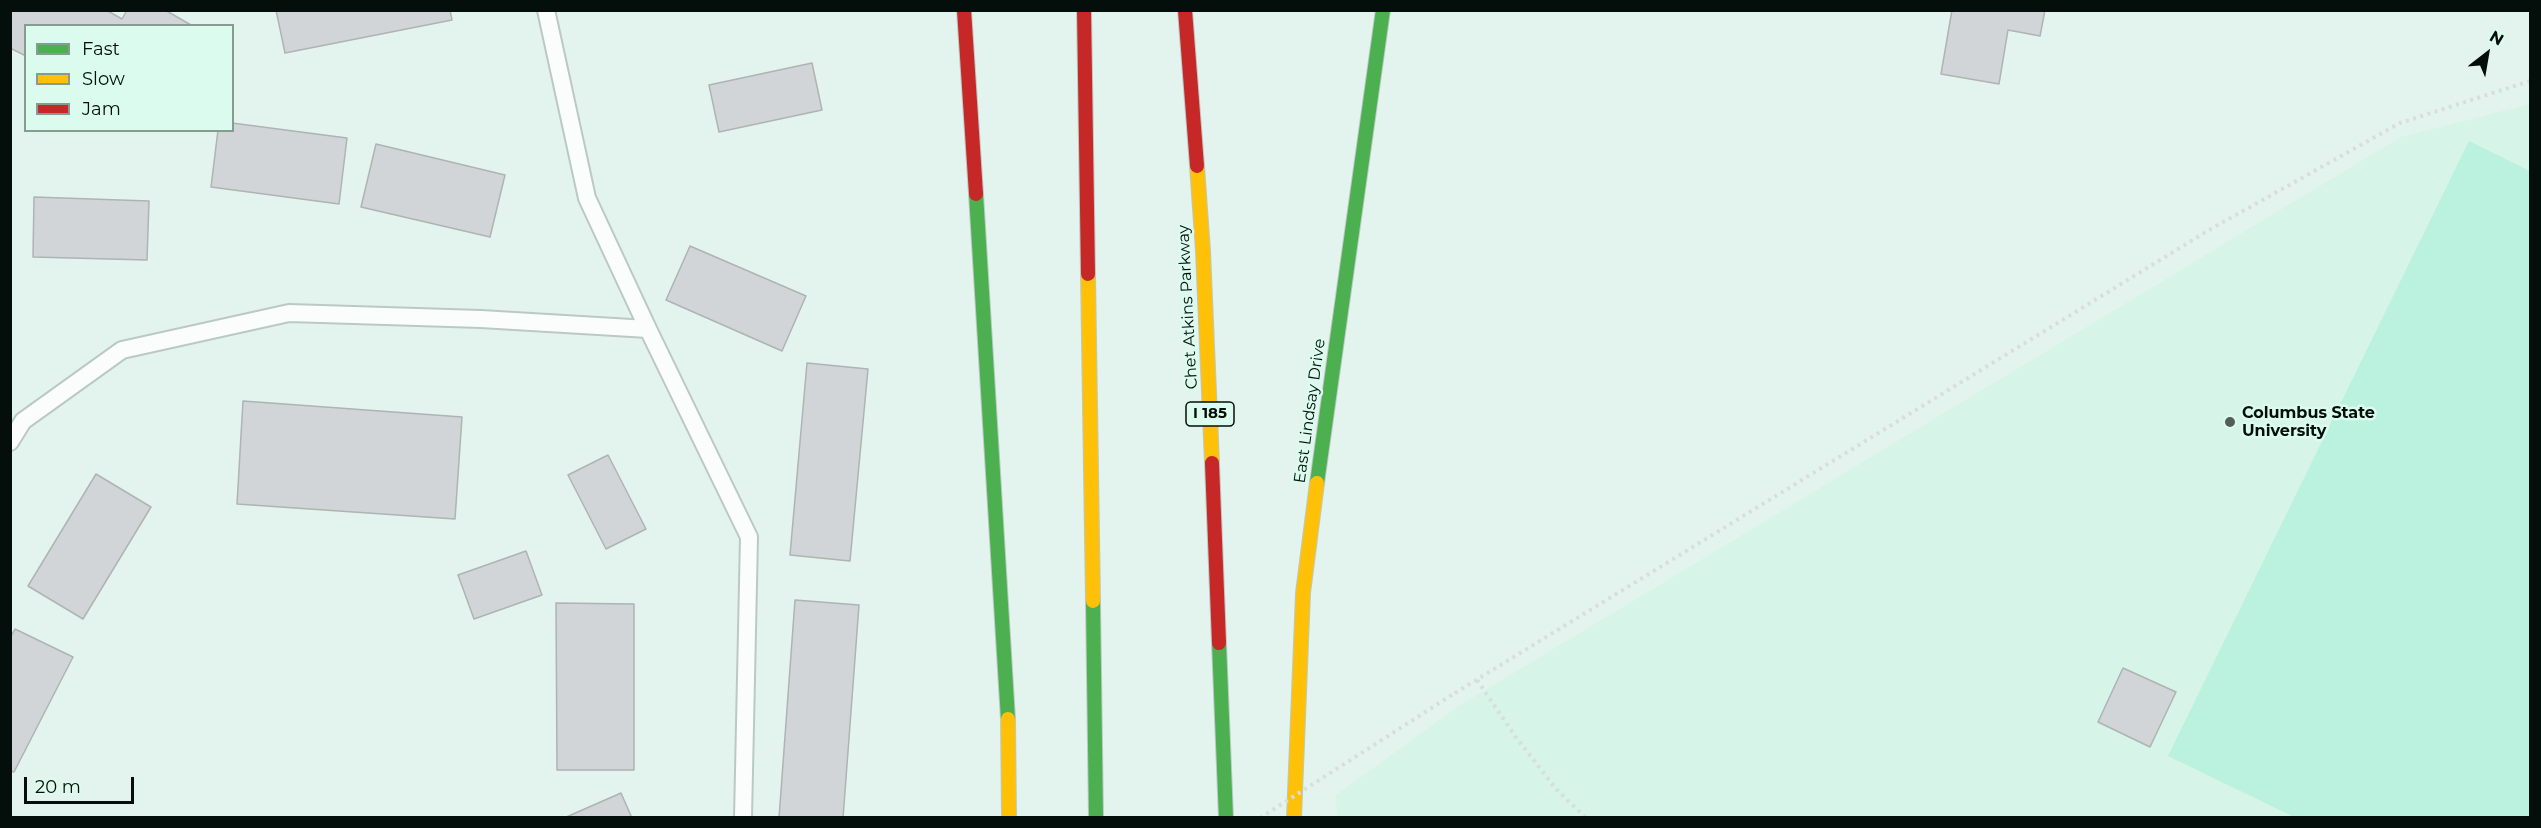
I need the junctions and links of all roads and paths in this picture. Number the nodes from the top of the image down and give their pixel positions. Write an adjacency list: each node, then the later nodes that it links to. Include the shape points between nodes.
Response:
1 (546, 10): 7 (lane, via 587,198)
2 (964, 10): 11 (main road, via 1008,707)
3 (1084, 10): 12 (main road)
4 (1185, 10): 13 (main road, Chet Atkins Parkway / I 185, via 1203,251)
5 (1383, 10): 15 (main road, East Lindsay Drive, via 1303,593)
6 (2530, 81): 9 (path, via 2400,123 2209,230)
7 (648, 329): 8 (lane, via 290,313 122,350 23,421); 10 (lane, via 749,537)
8 (10, 442)
9 (1477, 680): 14 (path, bridge); 16 (path, via 1556,789)
10 (743, 818)
11 (1009, 818)
12 (1096, 818)
13 (1226, 818)
14 (1260, 818)
15 (1294, 818)
16 (1586, 818)

